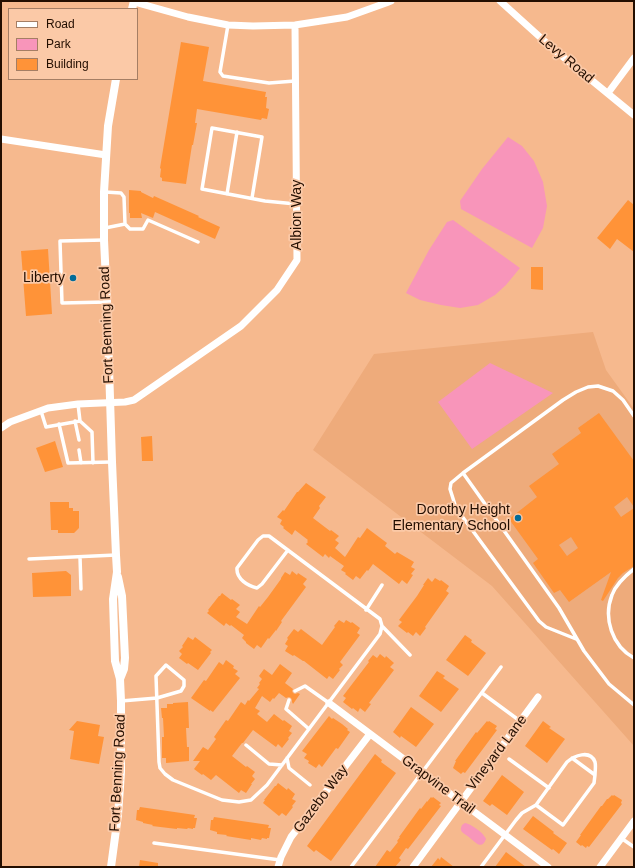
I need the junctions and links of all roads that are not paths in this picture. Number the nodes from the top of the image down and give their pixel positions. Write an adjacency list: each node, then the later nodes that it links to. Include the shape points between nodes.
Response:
1 (391, 1): 5 (street, via 347,17)
2 (500, 1): 9 (street, Levy Road)
3 (133, 4): 4 (street)
4 (228, 25): 5 (street); 8 (lane, via 220,72 223,76 269,83)
5 (296, 25): 8 (street, Albion Way)
6 (634, 58): 9 (street)
7 (116, 80): 13 (street, Fort Benning Road)
8 (296, 81): 17 (street, Albion Way)
9 (608, 93): 10 (street, Levy Road)
10 (634, 115)
11 (237, 132): 15 (lane); 15 (lane, via 212,128 203,181 202,189); 16 (lane, via 262,137)
12 (1, 139): 13 (street)
13 (106, 155): 14 (street, Fort Benning Road)
14 (104, 192): 18 (lane, via 121,193 124,197); 19 (street, Fort Benning Road)
15 (227, 194): 16 (lane)
16 (252, 198): 17 (lane)
17 (297, 204): 23 (street, Albion Way, via 297,260 277,290 241,326 134,400)
18 (125, 224): 19 (lane); 21 (lane, via 130,229 143,229 148,220)
19 (104, 228): 20 (street, Fort Benning Road)
20 (104, 240): 22 (street, Fort Benning Road); 22 (lane, via 60,241 62,303)
21 (198, 242)
22 (107, 302): 23 (street, Fort Benning Road)
23 (110, 402): 24 (street, Albion Way); 32 (street, Fort Benning Road)
24 (78, 404): 25 (street, Albion Way); 27 (lane)
25 (41, 411): 28 (lane, via 46,427); 29 (street, Albion Way, via 10,422)
26 (634, 416): 35 (lane, via 613,391 598,386 588,387 563,400)
27 (78, 421): 28 (lane); 30 (lane); 33 (lane, via 92,432)
28 (59, 424): 34 (lane, via 68,463)
29 (1, 428)
30 (79, 440)
31 (79, 450): 34 (lane)
32 (112, 462): 33 (lane); 37 (street, Fort Benning Road)
33 (93, 463): 34 (lane)
34 (81, 464)
35 (463, 473): 45 (lane, via 559,608); 45 (lane, via 451,483 450,489 456,508 539,621 546,627)
36 (288, 550): 36 (lane, via 257,588 251,587 238,577 237,568 263,536 269,536); 43 (lane)
37 (116, 555): 38 (lane); 54 (street, Fort Benning Road, via 122,596 125,658 120,679)
38 (80, 556): 39 (lane); 42 (lane)
39 (29, 559)
40 (634, 569): 47 (lane, via 621,579 612,595 608,612 610,629 617,643)
41 (382, 585): 43 (lane)
42 (82, 589)
43 (366, 610): 44 (lane, via 380,619)
44 (382, 626): 46 (lane); 55 (lane, via 380,634)
45 (576, 639): 56 (lane, via 609,684)
46 (410, 656)
47 (634, 658)
48 (501, 668): 50 (lane)
49 (295, 691): 55 (lane, via 305,686)
50 (482, 693): 57 (lane); 65 (lane)
51 (538, 697): 57 (street, Vineyard Lane)
52 (157, 698): 52 (lane, via 156,676 166,665 184,680 184,686 180,691); 54 (lane); 64 (lane, via 160,768 173,780 222,800 238,802 251,800 267,785)
53 (289, 700): 58 (lane, via 286,710)
54 (121, 701): 77 (street, Fort Benning Road, via 121,772)
55 (329, 703): 58 (lane); 59 (street, Grapvine Trail)
56 (634, 705)
57 (520, 721): 69 (street, Vineyard Lane)
58 (309, 729): 61 (lane)
59 (370, 734): 65 (street, Grapvine Trail); 76 (street, Gazebo Way, via 292,837)
60 (246, 745): 64 (lane, via 270,764)
61 (287, 758): 64 (lane); 67 (lane, via 288,768)
62 (509, 758): 68 (lane)
63 (572, 758): 66 (lane); 66 (lane, via 589,755 596,765); 68 (lane)
64 (282, 765)
65 (422, 773): 69 (street, Grapvine Trail); 78 (lane)
66 (595, 775): 70 (lane, via 594,783 563,825)
67 (310, 785)
68 (549, 788): 70 (lane)
69 (460, 802): 72 (street, Grapvine Trail); 79 (street, Vineyard Lane)
70 (536, 805): 72 (lane, via 522,813)
71 (634, 821): 73 (street)
72 (505, 835): 80 (lane); 81 (street, Grapvine Trail)
73 (621, 838): 75 (lane); 82 (street)
74 (154, 843): 76 (lane)
75 (634, 847)
76 (279, 864)
77 (111, 867)
78 (351, 867)
79 (413, 867)
80 (480, 867)
81 (548, 867)
82 (600, 867)

